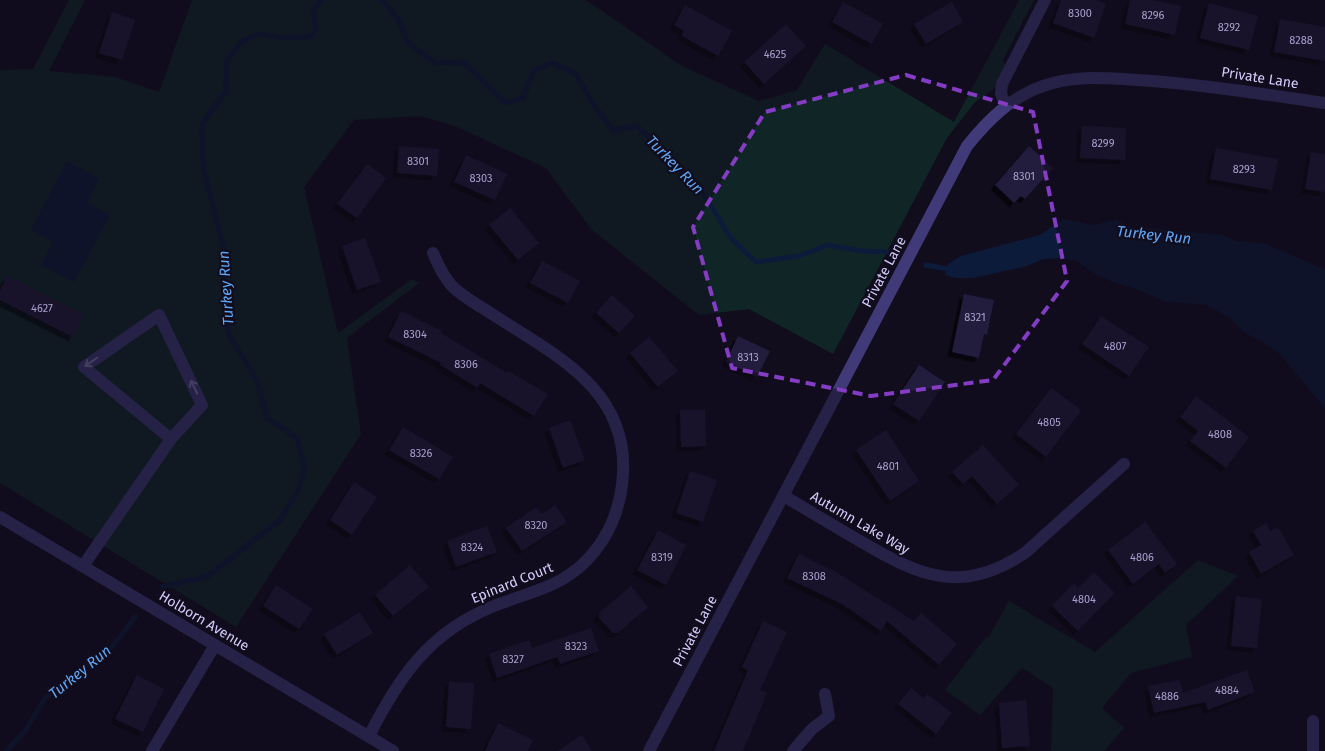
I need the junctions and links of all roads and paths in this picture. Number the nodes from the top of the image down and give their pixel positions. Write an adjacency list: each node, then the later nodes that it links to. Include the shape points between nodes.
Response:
1 (1045, 0): 3 (street, via 1002,84)
2 (1325, 103): 3 (street, Private Lane, via 1208,86 1087,77 1042,86)
3 (1006, 106): 7 (street, Private Lane, via 982,127 967,146)
4 (433, 253): 13 (street, Epinard Court, via 451,286 573,366 590,382 604,400 618,435 623,465 622,489 607,534 593,554 577,569 545,589 484,610 438,638 398,682)
5 (171, 439): 5 (street, one-way to 5, via 202,405 159,315 84,367); 9 (street)
6 (1124, 464): 7 (street, Autumn Lake Way, via 1020,556 988,572 966,576 921,572 900,564)
7 (784, 496): 16 (street, Private Lane)
8 (0, 517): 9 (street, Holborn Avenue)
9 (83, 566): 10 (street, Holborn Avenue)
10 (215, 645): 13 (street, Holborn Avenue); 14 (street)
11 (825, 694): 17 (street, via 829,716 812,729)
12 (1313, 721): 18 (street)
13 (369, 736): 15 (street, Holborn Avenue)
14 (152, 751)
15 (393, 751)
16 (649, 751)
17 (793, 751)
18 (1313, 751)

